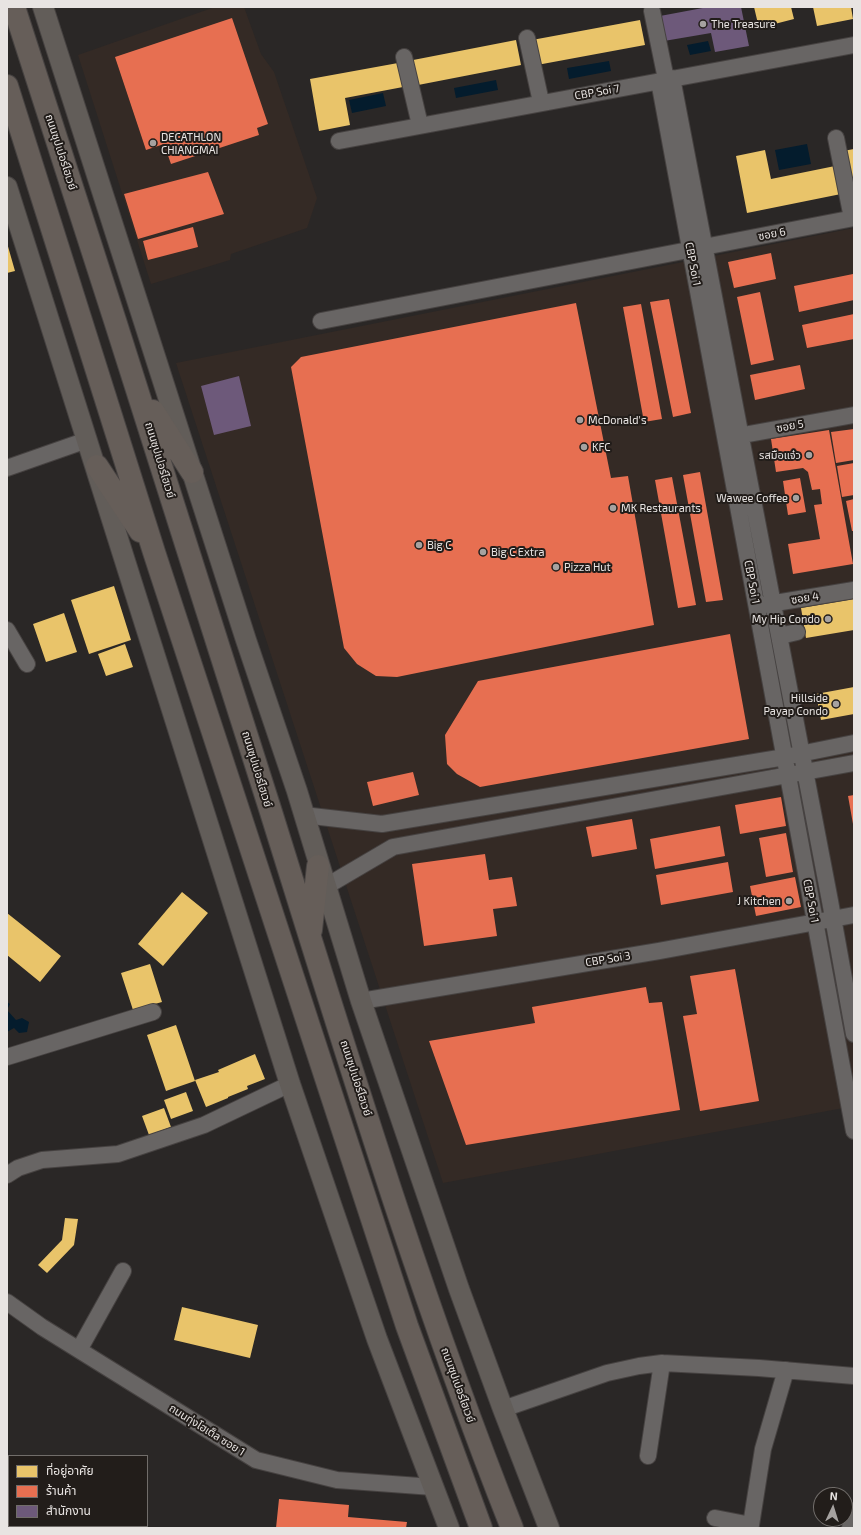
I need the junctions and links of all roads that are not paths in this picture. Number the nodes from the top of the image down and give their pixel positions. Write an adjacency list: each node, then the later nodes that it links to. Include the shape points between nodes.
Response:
1 (14, 7): 17 (highway, ถนนซุปเปอร์ไฮเวย์)
2 (43, 7): 23 (main road)
3 (652, 12): 7 (street, CBP Soi 1)
4 (528, 38): 9 (street)
5 (854, 45): 7 (street, CBP Soi 7)
6 (404, 57): 10 (street)
7 (666, 79): 9 (street, CBP Soi 7); 15 (street, CBP Soi 1)
8 (7, 86): 24 (highway)
9 (541, 102): 10 (street, CBP Soi 7)
10 (420, 125): 12 (street, CBP Soi 7)
11 (836, 138): 14 (street)
12 (339, 141)
13 (7, 187): 20 (main road)
14 (853, 218): 15 (street, ซอย 6)
15 (698, 249): 16 (street, ซอย 6); 19 (street, CBP Soi 1)
16 (321, 321)
17 (137, 387): 23 (highway); 46 (highway, ถนนซุปเปอร์ไฮเวย์)
18 (854, 415): 19 (street, ซอย 5)
19 (733, 437): 26 (street, CBP Soi 1); 27 (street, CBP Soi 1)
20 (87, 440): 21 (main road); 22 (street)
21 (97, 466): 24 (highway); 51 (main road)
22 (7, 468)
23 (192, 472): 38 (main road)
24 (154, 552): 66 (highway, via 407,1326)
25 (854, 590): 26 (street, ซอย 4)
26 (773, 603): 27 (street, ซอย 4); 30 (street, CBP Soi 1)
27 (757, 607): 34 (street, CBP Soi 1)
28 (7, 630): 31 (street)
29 (797, 632): 30 (street)
30 (780, 636): 33 (street, CBP Soi 1)
31 (27, 664)
32 (854, 743): 33 (street)
33 (802, 753): 34 (street); 36 (street, CBP Soi 1)
34 (785, 757): 37 (street, CBP Soi 1); 39 (street)
35 (854, 763): 36 (street)
36 (805, 770): 37 (street); 44 (street, CBP Soi 1)
37 (788, 774): 40 (street); 45 (street, CBP Soi 1)
38 (304, 815): 39 (street); 41 (main road)
39 (382, 824): 40 (street)
40 (393, 847): 42 (street)
41 (318, 866): 42 (main road); 46 (highway)
42 (325, 887): 47 (main road)
43 (854, 915): 44 (street, CBP Soi 3)
44 (834, 919): 45 (street, CBP Soi 3); 49 (street, CBP Soi 1)
45 (815, 922): 47 (street, CBP Soi 3); 52 (street, CBP Soi 1)
46 (310, 938): 67 (highway, ถนนซุปเปอร์ไฮเวย์, via 431,1310)
47 (361, 1001): 60 (main road)
48 (153, 1012): 50 (street)
49 (854, 1034)
50 (7, 1057)
51 (290, 1084): 53 (street, via 204,1125 118,1154 42,1160 18,1168); 62 (main road, via 377,1339)
52 (854, 1131)
53 (7, 1175)
54 (123, 1270): 56 (street)
55 (7, 1302): 56 (street, ถนนทุ่งโฮเต็ล ซอย 1)
56 (79, 1350): 62 (street, ถนนทุ่งโฮเต็ล ซอย 1, via 256,1460 337,1480)
57 (662, 1363): 58 (street); 60 (street, via 607,1372); 61 (street)
58 (786, 1370): 59 (street); 64 (street, via 763,1449 751,1525)
59 (854, 1376)
60 (503, 1409): 68 (main road)
61 (648, 1456)
62 (433, 1487): 65 (main road)
63 (854, 1511): 69 (street)
64 (715, 1518)
65 (449, 1528)
66 (481, 1528)
67 (512, 1528)
68 (549, 1528)
69 (850, 1528)

